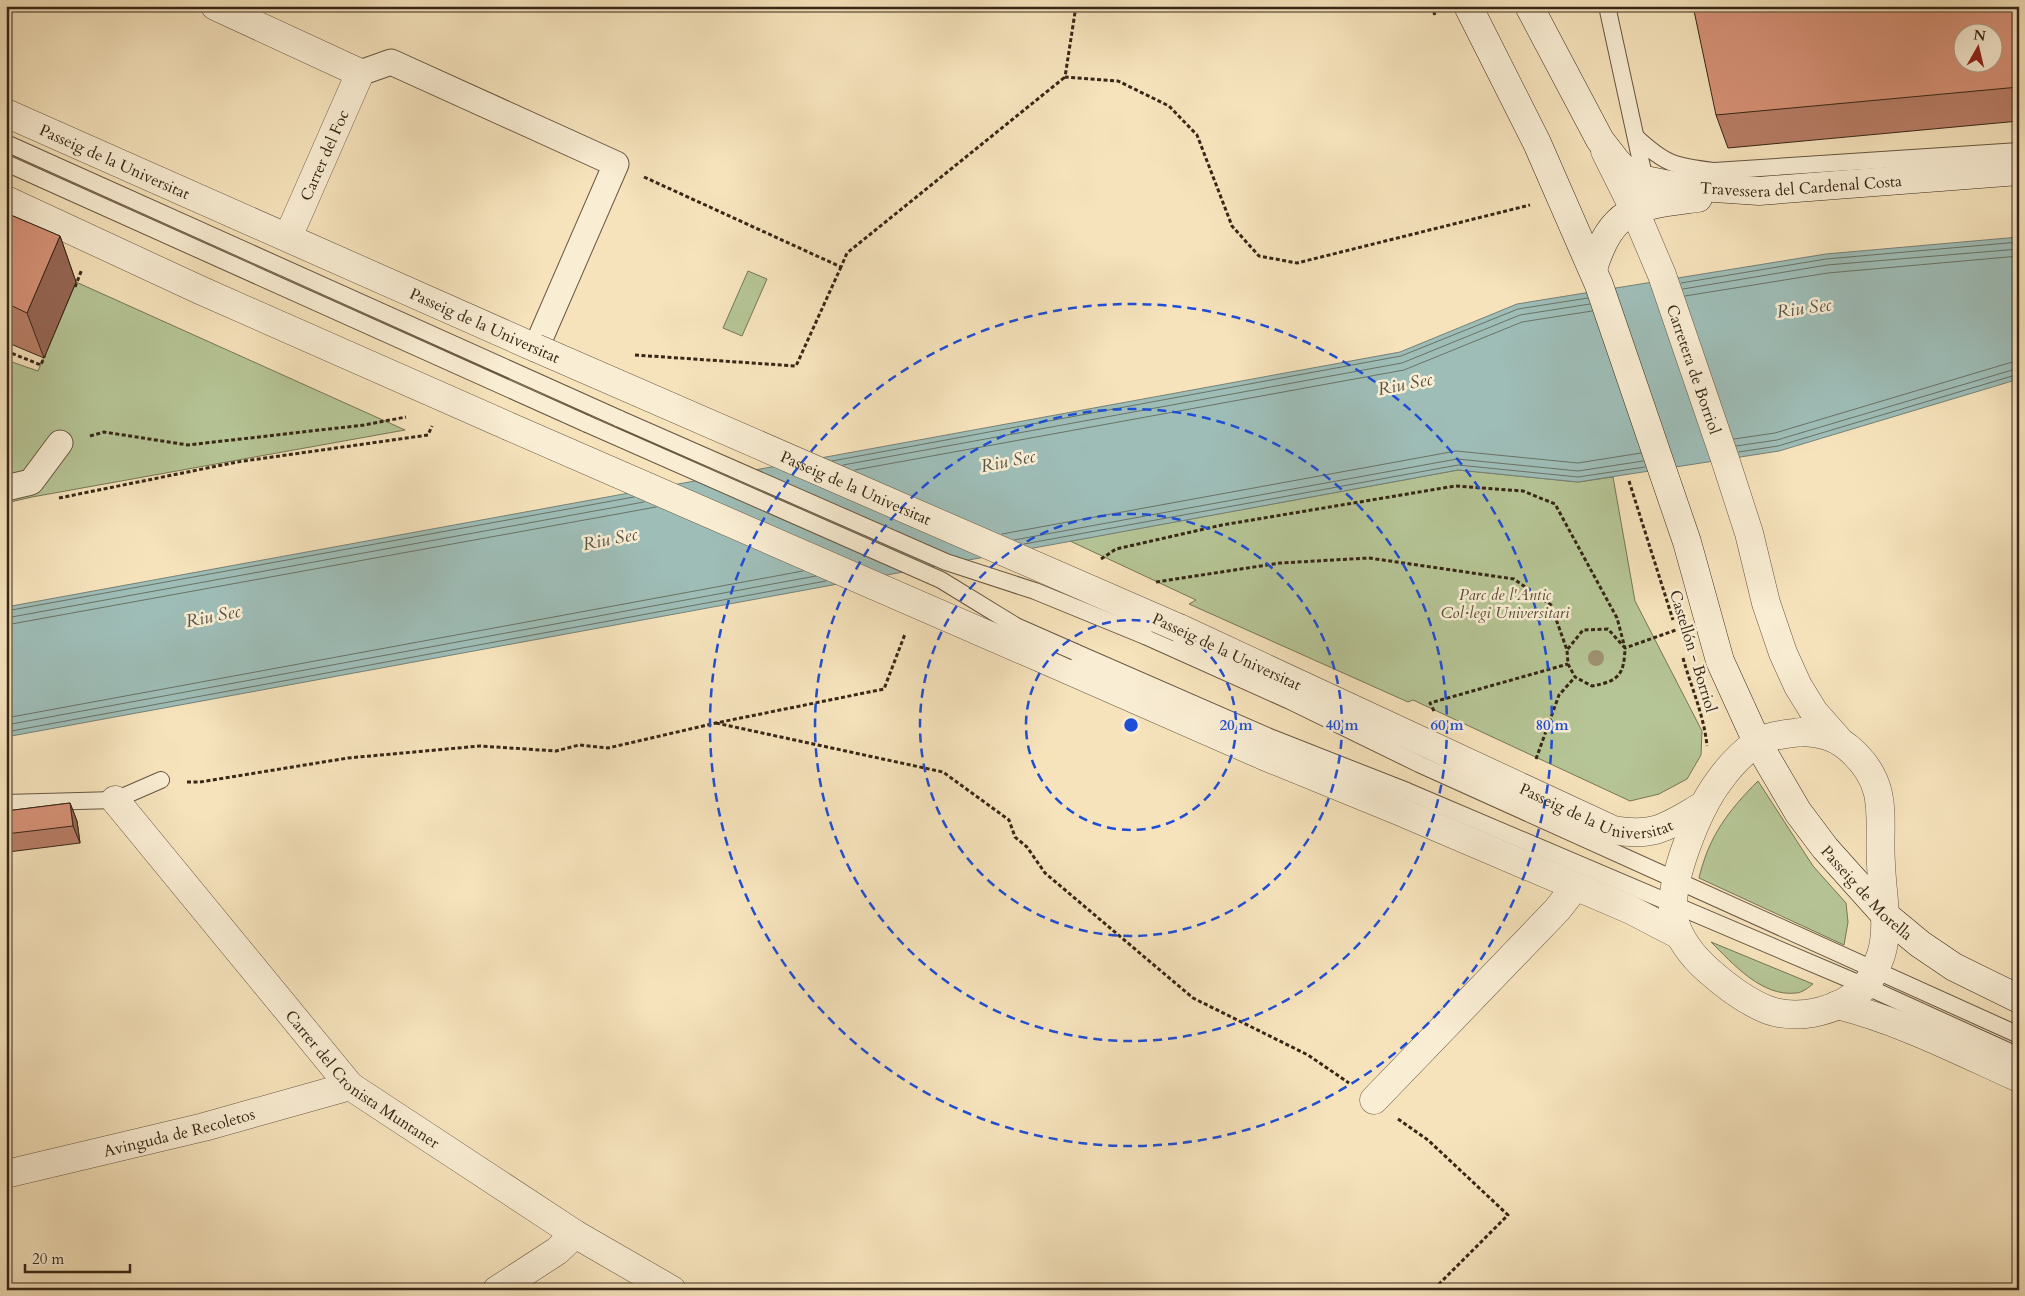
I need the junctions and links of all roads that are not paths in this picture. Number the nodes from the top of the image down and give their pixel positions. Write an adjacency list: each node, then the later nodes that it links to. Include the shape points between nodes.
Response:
1 (215, 6): 5 (street)
2 (1468, 6): 15 (street, via 1537,143)
3 (1529, 6): 12 (street, Carretera de Borriol, via 1600,140)
4 (1607, 6): 7 (lane)
5 (360, 73): 14 (street, Carrer del Foc); 16 (street, via 391,62 616,164)
6 (6, 113): 14 (street, Passeig de la Universitat)
7 (1636, 137): 9 (lane, via 1655,155 1676,166 1714,171); 12 (lane)
8 (6, 143): 26 (lane, bridge, via 946,562 1035,591 1290,701)
9 (2019, 151)
10 (6, 163): 26 (lane, bridge, via 941,580 1016,626 1075,652 1272,738)
11 (2019, 171): 12 (street, Travessera del Cardenal Costa)
12 (1643, 198): 15 (street, via 1611,229 1599,248); 19 (street, Carretera de Borriol, via 1660,267 1749,534 1766,603 1783,653 1814,712)
13 (6, 200): 25 (street, bridge, via 508,426 1264,756)
14 (288, 237): 16 (street, Passeig de la Universitat)
15 (1596, 277): 20 (street, via 1687,542 1720,661)
16 (536, 348): 24 (street, Passeig de la Universitat, bridge, via 1179,628 1614,830 1635,834 1652,832)
17 (60, 443): 18 (street, via 31,482)
18 (6, 488)
19 (1837, 738): 20 (street, via 1801,732 1779,734); 27 (street, Carretera de Borriol, via 1867,766 1877,785)
20 (1756, 742): 24 (street, via 1718,781); 27 (street, Passeig de Morella, via 1798,812 1825,848)
21 (161, 780): 22 (lane)
22 (114, 800): 23 (lane); 35 (street, Carrer del Cronista Muntaner)
23 (6, 803)
24 (1704, 805): 26 (street, via 1687,846)
25 (1575, 887): 28 (street); 36 (street, via 1557,910)
26 (1674, 892): 28 (street, via 1674,918); 29 (lane); 29 (lane)
27 (1885, 915): 29 (street, Carretera de Borriol, via 1881,954); 30 (street, Passeig de Morella, via 1954,967)
28 (1680, 935): 31 (street, via 1704,967 1745,1000 1770,1011 1794,1015 1815,1014)
29 (1870, 978): 31 (street, via 1853,996); 32 (lane); 33 (lane)
30 (2019, 999)
31 (1837, 1005): 34 (street, via 1914,1031)
32 (2019, 1035)
33 (2019, 1056)
34 (2019, 1078)
35 (350, 1086): 37 (street, Avinguda de Recoletos, via 204,1127); 38 (street, Carrer del Cronista Muntaner)
36 (1374, 1100)
37 (6, 1174)
38 (575, 1234): 39 (street, via 557,1251); 40 (street, Carrer del Cronista Muntaner)
39 (497, 1290)
40 (672, 1290)

